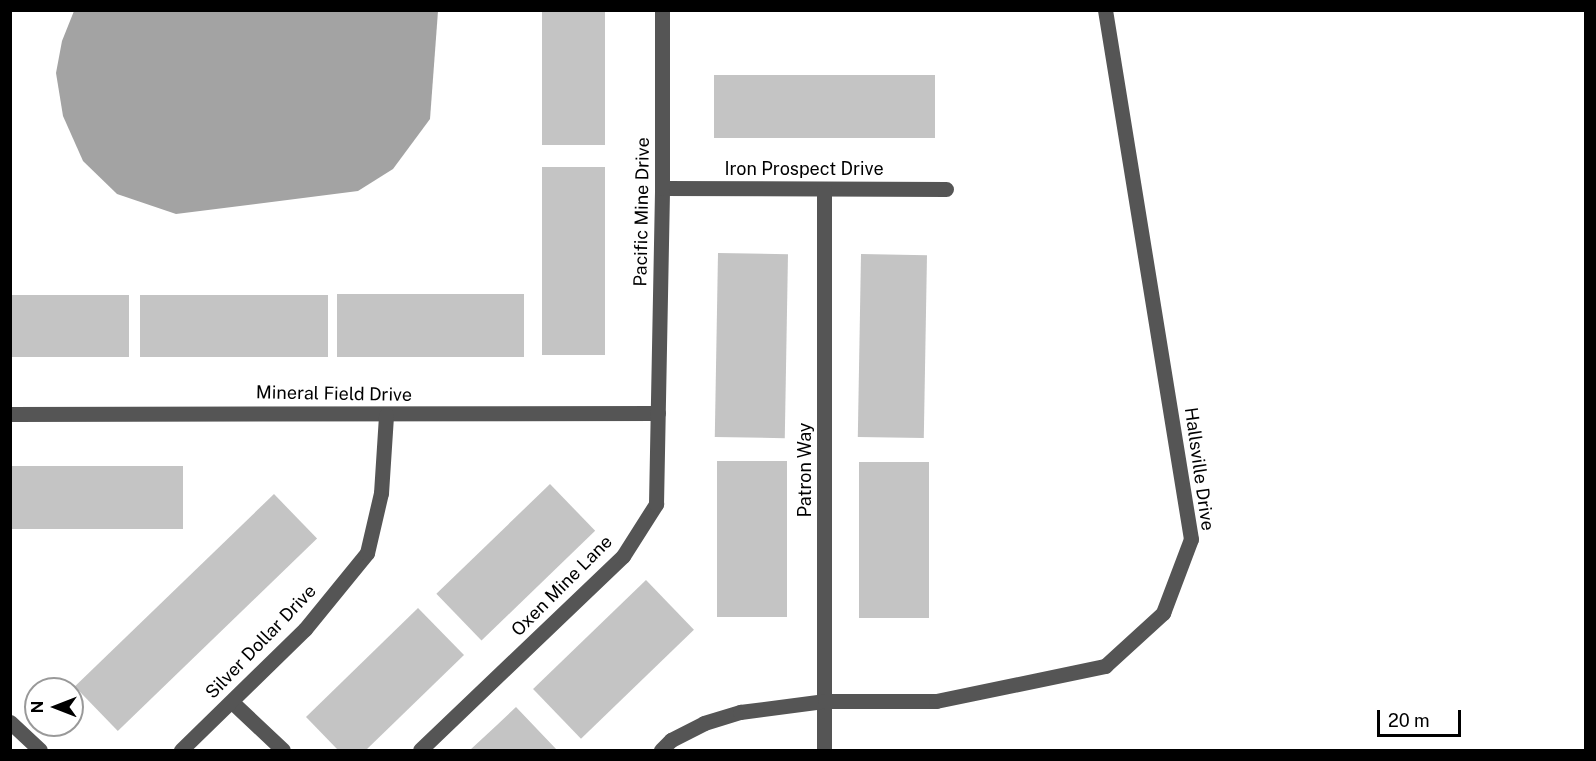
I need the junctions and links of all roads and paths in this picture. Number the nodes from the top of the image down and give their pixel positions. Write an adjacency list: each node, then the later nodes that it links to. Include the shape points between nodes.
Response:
1 (662, 10): 3 (street, Pacific Mine Drive)
2 (1105, 10): 9 (street, Hallsville Drive, via 1191,539 1163,614 1105,666 936,701)
3 (662, 188): 4 (street, Iron Prospect Drive); 6 (street, Pacific Mine Drive)
4 (824, 189): 5 (street, Iron Prospect Drive); 9 (street, Patron Way)
5 (946, 189)
6 (658, 413): 8 (street, Mineral Field Drive); 15 (street, Oxen Mine Lane, via 656,504 623,556)
7 (10, 414): 8 (street, Mineral Field Drive)
8 (386, 415): 10 (street, Silver Dollar Drive, via 381,494 367,553 305,629)
9 (825, 701): 16 (street, Hallsville Drive, via 740,712 704,723 671,740); 17 (street, Patron Way)
10 (232, 702): 13 (street, Silver Dollar Drive); 14 (street)
11 (10, 722): 12 (street)
12 (40, 750)
13 (181, 750)
14 (283, 750)
15 (420, 750)
16 (661, 750)
17 (824, 750)

